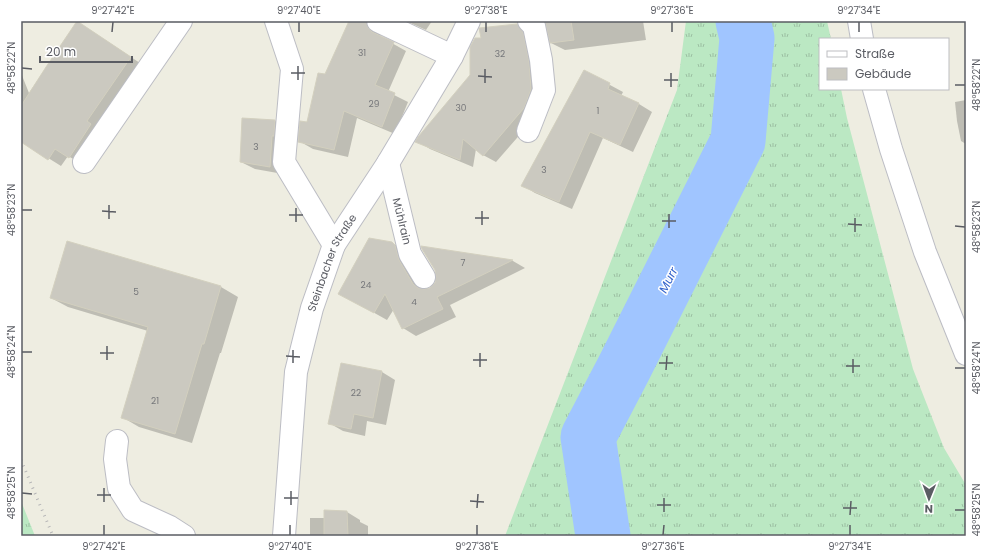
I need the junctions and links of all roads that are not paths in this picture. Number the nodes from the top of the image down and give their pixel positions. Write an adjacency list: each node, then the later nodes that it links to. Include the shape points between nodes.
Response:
1 (180, 21): 11 (street)
2 (276, 21): 13 (street, via 292,69 284,162)
3 (378, 21): 8 (street)
4 (469, 21): 8 (street, Steinbacher Straße)
5 (529, 21): 10 (street, via 536,33 544,90)
6 (858, 21): 7 (street)
7 (862, 38)
8 (452, 56): 12 (street, Steinbacher Straße)
9 (874, 90): 15 (street, via 925,252)
10 (528, 131)
11 (84, 162)
12 (388, 163): 13 (street, Steinbacher Straße); 14 (street, Mühlrain, via 410,254)
13 (334, 245): 18 (street, Steinbacher Straße, via 312,308 296,372)
14 (424, 277)
15 (966, 354)
16 (117, 442): 17 (street, via 115,459 120,488 133,510)
17 (184, 536)
18 (284, 536)

